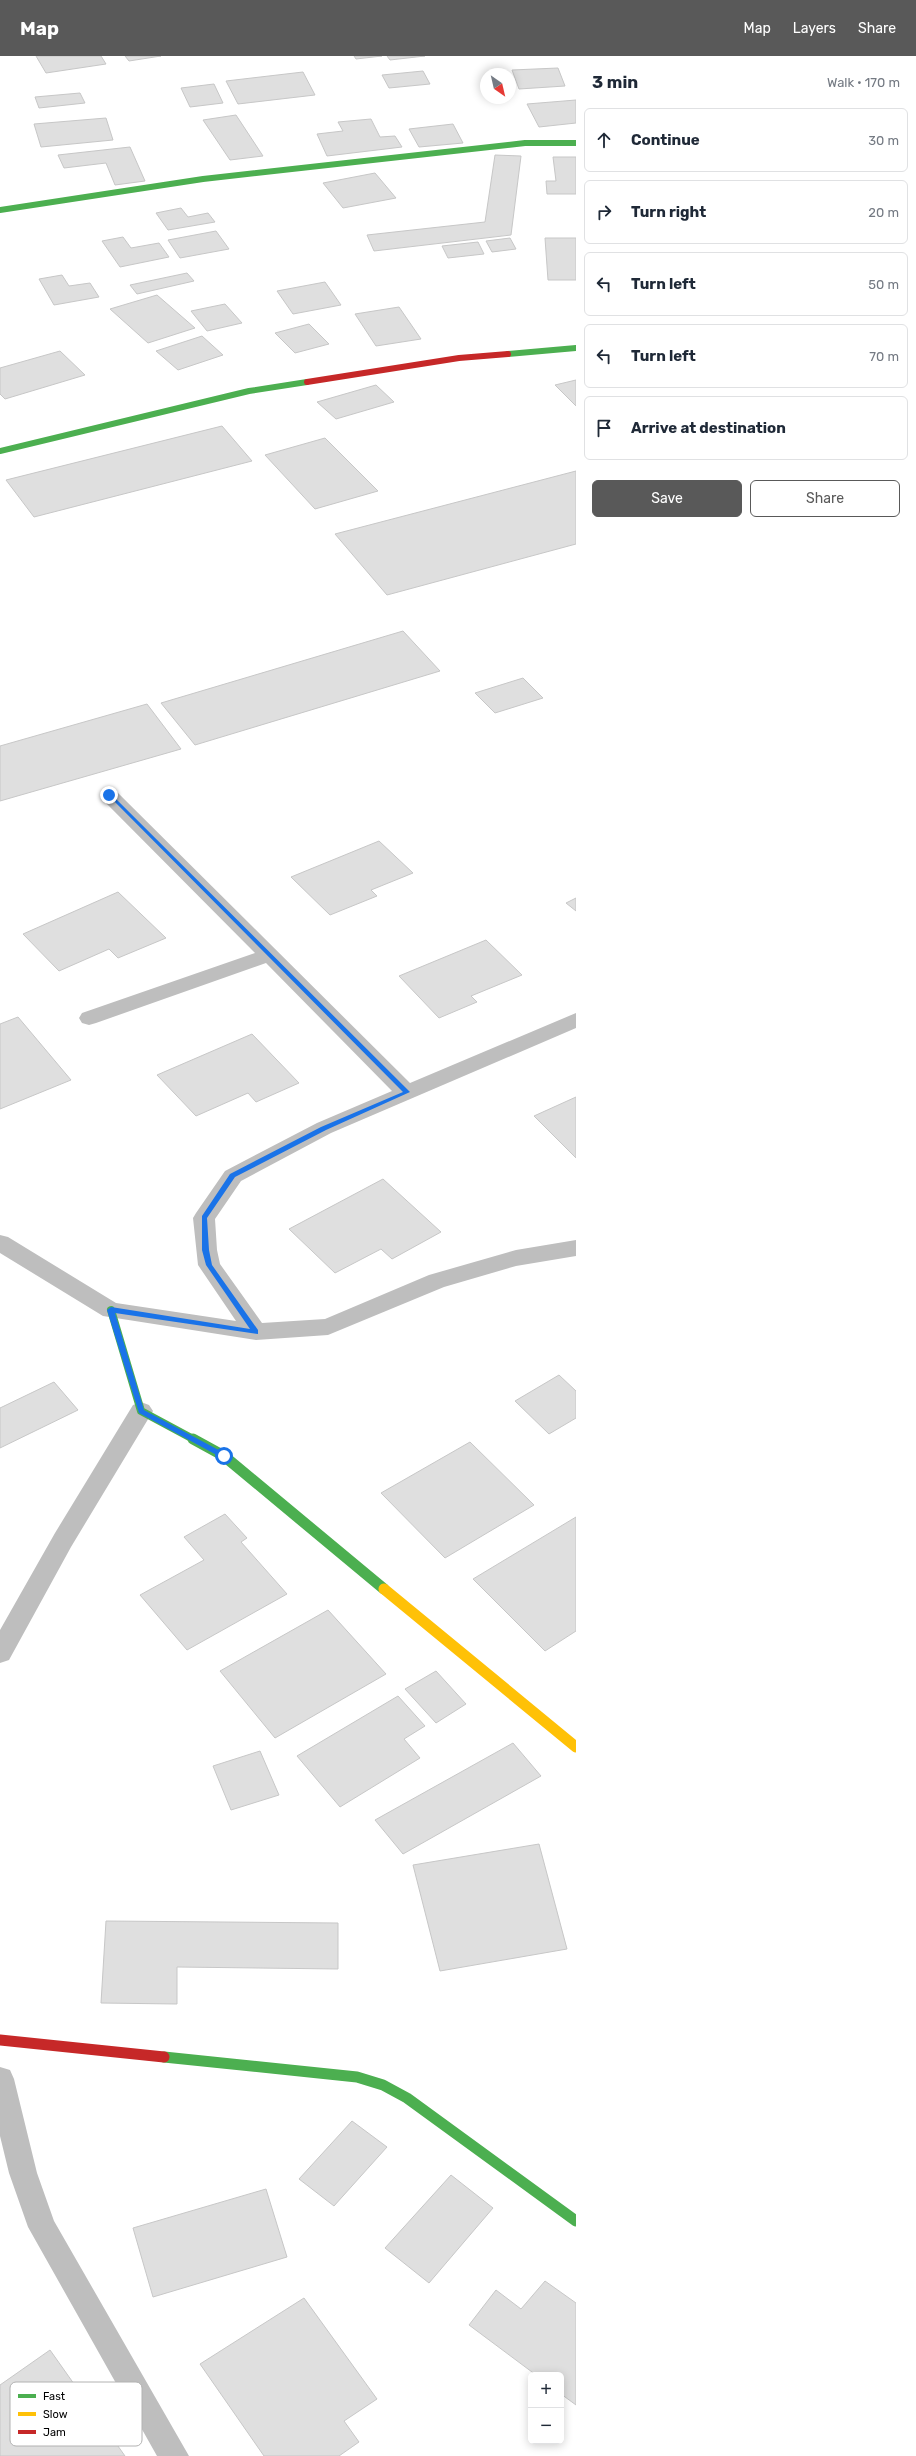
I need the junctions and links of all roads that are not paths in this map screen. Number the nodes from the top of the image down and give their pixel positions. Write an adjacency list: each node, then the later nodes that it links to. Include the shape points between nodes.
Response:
1 (576, 143): 2 (street, via 525,143 203,179)
2 (0, 210)
3 (576, 348): 4 (street, via 459,358 248,391)
4 (0, 451)
5 (109, 795): 6 (street)
6 (269, 955): 7 (street); 9 (street)
7 (89, 1018)
8 (576, 1020): 9 (street)
9 (407, 1092): 13 (street, via 324,1128 233,1176 204,1218 209,1265)
10 (0, 1242): 12 (street)
11 (576, 1248): 13 (street, via 516,1258 437,1281 328,1327)
12 (111, 1310): 13 (street); 14 (street)
13 (256, 1332)
14 (141, 1411): 15 (street, via 63,1540); 16 (street, via 224,1456)
15 (0, 1653)
16 (576, 1747)
17 (0, 2040): 19 (street, via 357,2077 383,2085 407,2098)
18 (0, 2079): 20 (street, via 23,2173 42,2227)
19 (576, 2221)
20 (131, 2382)
21 (142, 2400): 22 (street)
22 (174, 2456)

